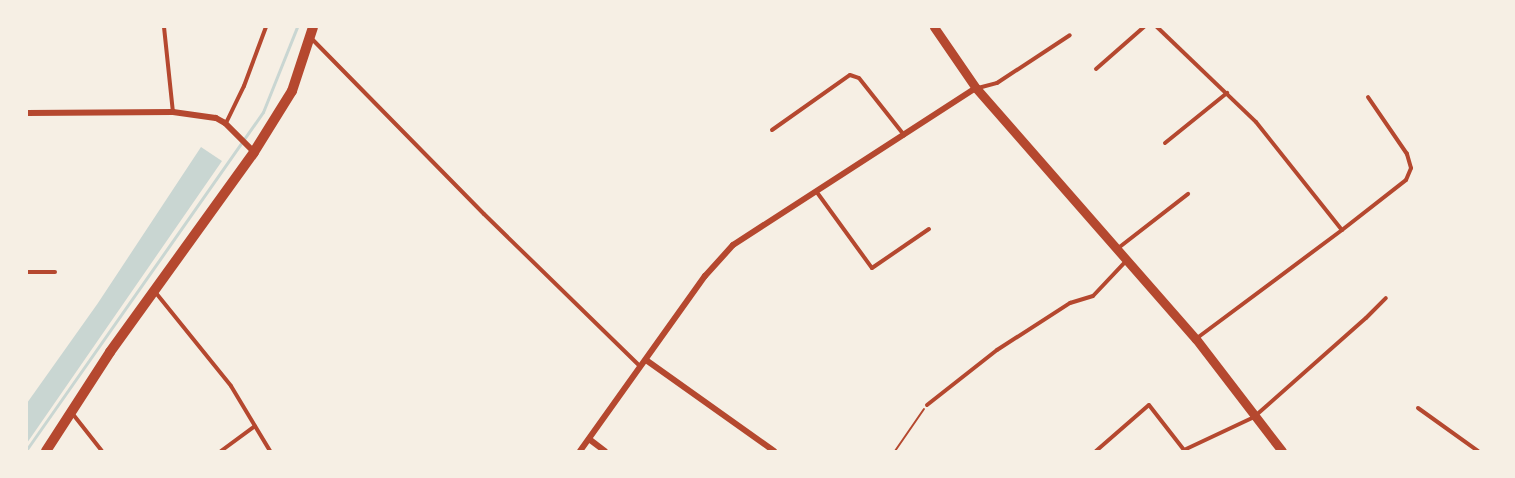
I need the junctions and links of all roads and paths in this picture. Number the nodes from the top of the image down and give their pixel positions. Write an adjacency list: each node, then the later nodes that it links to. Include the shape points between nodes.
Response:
1 (164, 27): 13 (lane)
2 (266, 27): 14 (lane)
3 (934, 27): 9 (street)
4 (1144, 27): 8 (lane)
5 (1157, 27): 10 (lane)
6 (312, 32): 18 (main road, via 292,91); 31 (lane, via 484,214)
7 (1070, 35): 9 (lane, via 997,83)
8 (1096, 69)
9 (976, 88): 16 (street); 23 (street)
10 (1227, 93): 17 (lane); 22 (lane, via 1256,122)
11 (1368, 97): 22 (lane, via 1407,154 1411,168 1406,180)
12 (27, 112): 13 (street)
13 (173, 112): 14 (street, via 216,118)
14 (225, 123): 18 (street)
15 (772, 130): 16 (lane, via 850,75 859,78)
16 (904, 135): 19 (street)
17 (1165, 143)
18 (252, 149): 27 (main road)
19 (816, 191): 21 (lane, via 872,268); 30 (street, via 733,245 705,276)
20 (1188, 194): 23 (lane)
21 (929, 229)
22 (1342, 230): 29 (lane)
23 (1116, 249): 24 (street)
24 (1126, 261): 29 (street); 32 (lane, via 1093,296 1070,303 997,350)
25 (27, 272): 26 (lane)
26 (55, 272)
27 (153, 290): 34 (main road); 36 (lane, via 231,386)
28 (1386, 298): 35 (lane)
29 (1196, 339): 35 (street)
30 (646, 360): 31 (street); 44 (street)
31 (641, 366): 37 (street)
32 (927, 405): 45 (path)
33 (1418, 408): 48 (lane)
34 (72, 412): 38 (main road); 39 (lane)
35 (1254, 417): 46 (lane, via 1184,450 1149,405); 47 (street)
36 (255, 426): 40 (lane); 41 (lane)
37 (589, 439): 42 (street); 43 (street)
38 (46, 451)
39 (102, 451)
40 (221, 451)
41 (270, 451)
42 (580, 451)
43 (605, 451)
44 (774, 451)
45 (895, 451)
46 (1096, 451)
47 (1282, 451)
48 (1478, 451)

